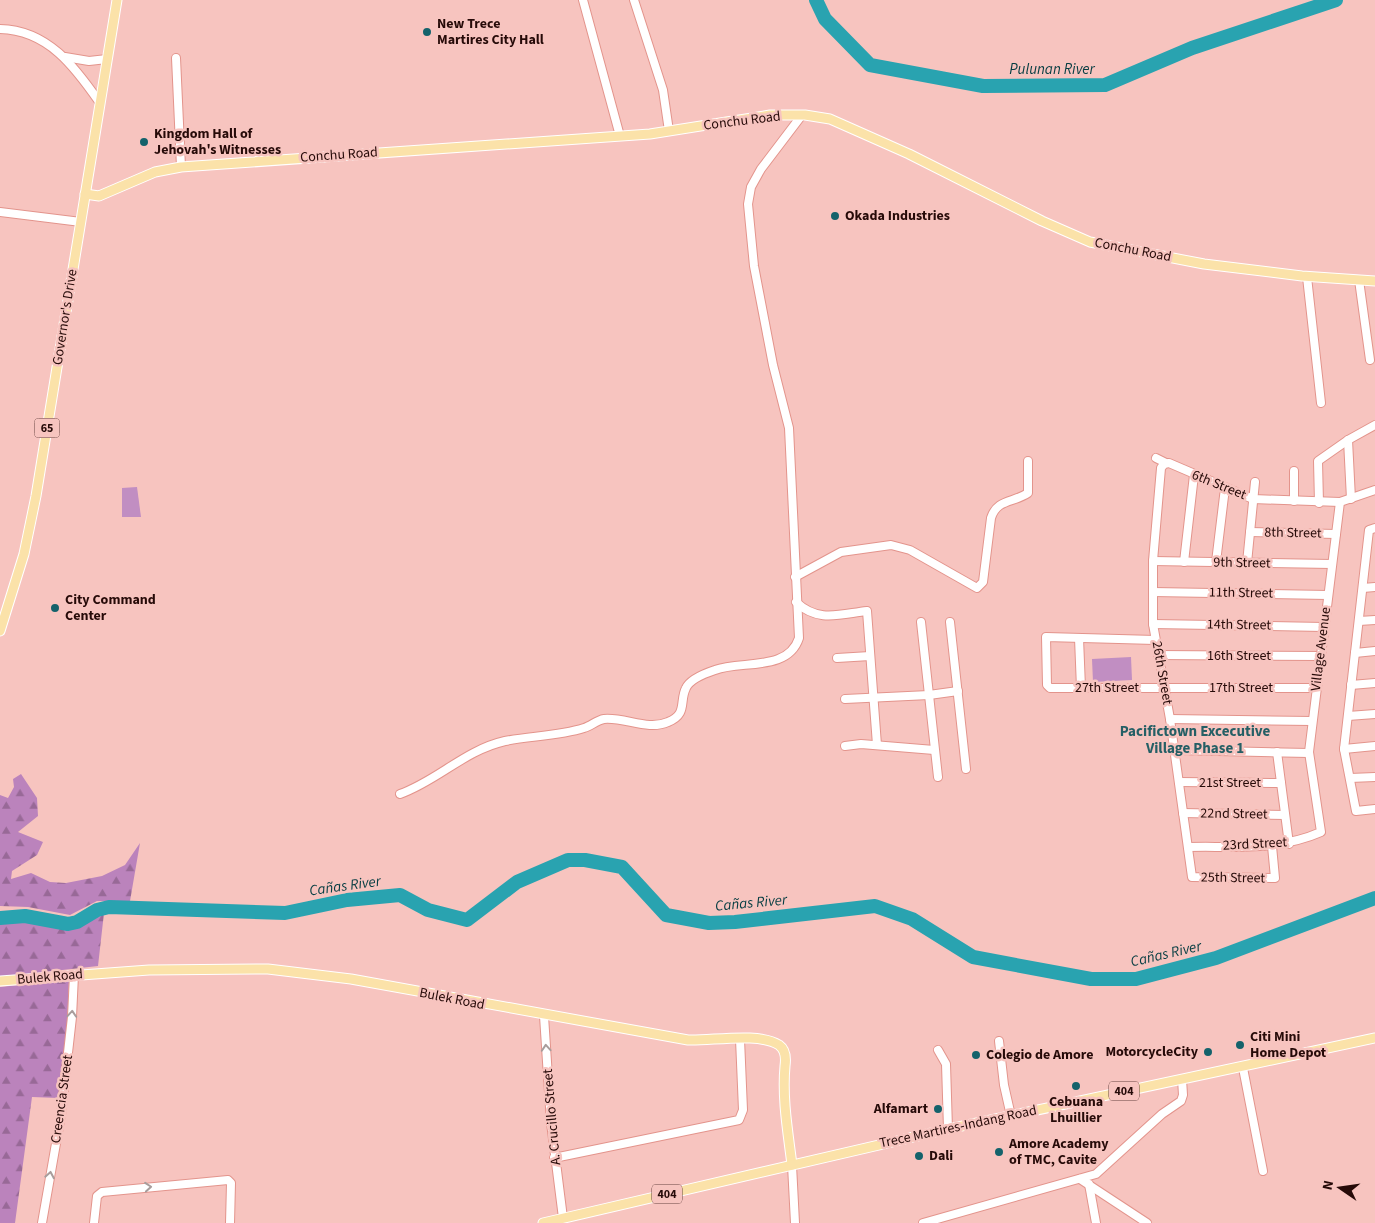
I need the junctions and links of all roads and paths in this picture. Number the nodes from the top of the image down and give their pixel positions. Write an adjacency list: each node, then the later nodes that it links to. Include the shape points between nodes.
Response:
1 (117, 0): 7 (main road, Governor's Drive / 65)
2 (583, 0): 11 (street)
3 (634, 0): 10 (street, via 663,90)
4 (0, 28): 5 (street, via 36,36)
5 (65, 57): 7 (street, via 89,61); 8 (street)
6 (176, 58): 12 (street)
7 (107, 59): 8 (main road, Governor's Drive / 65)
8 (100, 103): 13 (main road, Governor's Drive / 65)
9 (802, 115): 10 (main road, Conchu Road, via 770,115); 16 (main road, Conchu Road, via 830,119 1090,242 1204,264); 46 (street, via 761,170 751,187 748,204 754,266 789,428)
10 (669, 131): 11 (main road, Conchu Road)
11 (620, 136): 12 (main road, Conchu Road)
12 (181, 167): 13 (main road, Conchu Road, via 155,172 99,196)
13 (85, 194): 15 (main road, Governor's Drive / 65)
14 (0, 212): 15 (street)
15 (81, 222): 58 (main road, Governor's Drive / 65, via 32,519)
16 (1307, 277): 17 (main road, Conchu Road); 20 (street)
17 (1360, 280): 18 (main road, Conchu Road); 19 (street)
18 (1375, 281)
19 (1370, 360)
20 (1322, 403)
21 (1375, 425): 22 (street)
22 (1348, 440): 32 (street); 35 (street, via 1318,461)
23 (1156, 458): 25 (street, 6th Street)
24 (1028, 461): 46 (street, via 1028,493 994,509 983,582 977,588 910,550 890,545 841,552)
25 (1164, 465): 27 (street, 6th Street); 41 (street, 26th Street)
26 (1294, 471): 33 (street)
27 (1194, 475): 29 (street, 6th Street); 42 (street)
28 (1255, 482): 31 (street)
29 (1225, 488): 31 (street, 6th Street); 43 (street)
30 (1375, 490): 32 (street)
31 (1253, 499): 33 (street, 6th Street); 37 (street)
32 (1351, 499): 34 (street)
33 (1294, 501): 35 (street, 6th Street)
34 (1340, 502): 35 (street, 6th Street); 38 (street, Village Avenue)
35 (1319, 503)
36 (1375, 528): 40 (street, via 1369,530)
37 (1250, 532): 38 (street, 8th Street); 44 (street)
38 (1336, 534): 45 (street, Village Avenue)
39 (1375, 556): 40 (street)
40 (1366, 558): 48 (street)
41 (1153, 562): 42 (street, 9th Street); 49 (street, 26th Street)
42 (1184, 562): 43 (street, 9th Street)
43 (1216, 562): 44 (street, 9th Street)
44 (1247, 563): 45 (street, 9th Street)
45 (1332, 564): 50 (street, Village Avenue)
46 (795, 577): 51 (street)
47 (1375, 587): 48 (street)
48 (1363, 588): 55 (street)
49 (1153, 592): 50 (street, 11th Street); 56 (street, 26th Street)
50 (1328, 594): 57 (street, Village Avenue)
51 (796, 602): 64 (street, via 806,612 821,616 867,610); 94 (street, via 799,638 786,654 777,660 717,669 690,683 685,688 679,714 666,724 604,719 583,728 503,742 465,757 416,788)
52 (1375, 620): 55 (street)
53 (921, 622): 73 (street)
54 (950, 622): 72 (street)
55 (1359, 622): 62 (street)
56 (1154, 624): 57 (street, 14th Street); 60 (street, 26th Street)
57 (1324, 627): 65 (street, Village Avenue)
58 (0, 630)
59 (1079, 638): 60 (street); 69 (street); 69 (street, 27th Street, via 1048,637 1045,641 1047,685 1050,688)
60 (1155, 640): 63 (street, 26th Street)
61 (1375, 651): 62 (street)
62 (1355, 653): 68 (street)
63 (1158, 655): 65 (street, 16th Street); 70 (street, 26th Street)
64 (870, 656): 66 (street); 74 (street)
65 (1321, 656): 71 (street, Village Avenue)
66 (837, 658)
67 (1375, 683): 68 (street)
68 (1351, 685): 77 (street)
69 (1081, 688): 70 (street, 27th Street)
70 (1164, 688): 71 (street, 17th Street); 78 (street, 26th Street)
71 (1317, 688): 79 (street, Village Avenue)
72 (958, 691): 73 (street); 88 (street)
73 (929, 695): 74 (street); 84 (street)
74 (874, 697): 75 (street); 80 (street)
75 (845, 699)
76 (1375, 714): 77 (street)
77 (1348, 716): 83 (street)
78 (1170, 719): 79 (street); 85 (street, 26th Street)
79 (1312, 721): 87 (street, Village Avenue)
80 (877, 745): 81 (street); 84 (street)
81 (845, 746)
82 (1375, 746): 83 (street)
83 (1344, 749): 91 (street)
84 (934, 750): 90 (street)
85 (1174, 750): 86 (street); 92 (street, 26th Street)
86 (1277, 752): 87 (street); 93 (street)
87 (1309, 752): 98 (street, Village Avenue)
88 (966, 769)
89 (1375, 776): 91 (street)
90 (938, 777)
91 (1350, 778): 95 (street, via 1356,811)
92 (1179, 782): 93 (street, 21st Street); 96 (street, 26th Street)
93 (1281, 783): 97 (street)
94 (400, 794)
95 (1375, 810)
96 (1183, 813): 97 (street, 22nd Street); 101 (street, 26th Street)
97 (1285, 815): 99 (street)
98 (1321, 832): 99 (street, 23rd Street)
99 (1289, 844): 100 (street, 23rd Street)
100 (1272, 846): 101 (street, 23rd Street); 102 (street, 25th Street, via 1275,878)
101 (1188, 847): 102 (street, 26th Street)
102 (1192, 877)
103 (74, 975): 104 (main road, Bulek Road); 105 (main road, Bulek Road, via 196,968 268,969 351,979); 120 (street, Creencia Street, one-way to 103, via 61,1116)
104 (0, 981)
105 (544, 1016): 107 (main road, Bulek Road, via 688,1040); 114 (street, A. Crucillo Street, one-way to 105)
106 (1375, 1038): 110 (main road, Trece Martires-Indang Road / 404)
107 (740, 1039): 114 (street, via 743,1110 739,1120); 115 (main road, Bulek Road, via 776,1044 784,1052 784,1099)
108 (999, 1041): 112 (street)
109 (938, 1050): 113 (street, via 946,1064)
110 (1243, 1068): 111 (main road, Trece Martires-Indang Road / 404); 116 (street)
111 (1182, 1079): 112 (main road, Trece Martires-Indang Road / 404); 117 (street, via 1184,1095 1181,1101 1162,1114 1105,1168 1092,1177)
112 (1011, 1116): 113 (main road, Trece Martires-Indang Road / 404)
113 (948, 1129): 115 (main road, Trece Martires-Indang Road / 404)
114 (554, 1158): 119 (street, A. Crucillo Street)
115 (792, 1165): 119 (main road, Trece Martires-Indang Road / 404); 124 (street)
116 (1264, 1171)
117 (1080, 1179): 118 (street); 125 (street)
118 (1089, 1184): 126 (street); 127 (street)
119 (563, 1218): 123 (main road, Trece Martires-Indang Road / 404)
120 (42, 1223)
121 (94, 1223): 122 (street, one-way to 122, via 100,1193 228,1180 231,1184)
122 (230, 1223)
123 (543, 1223)
124 (795, 1223)
125 (922, 1223)
126 (1096, 1223)
127 (1147, 1223)

